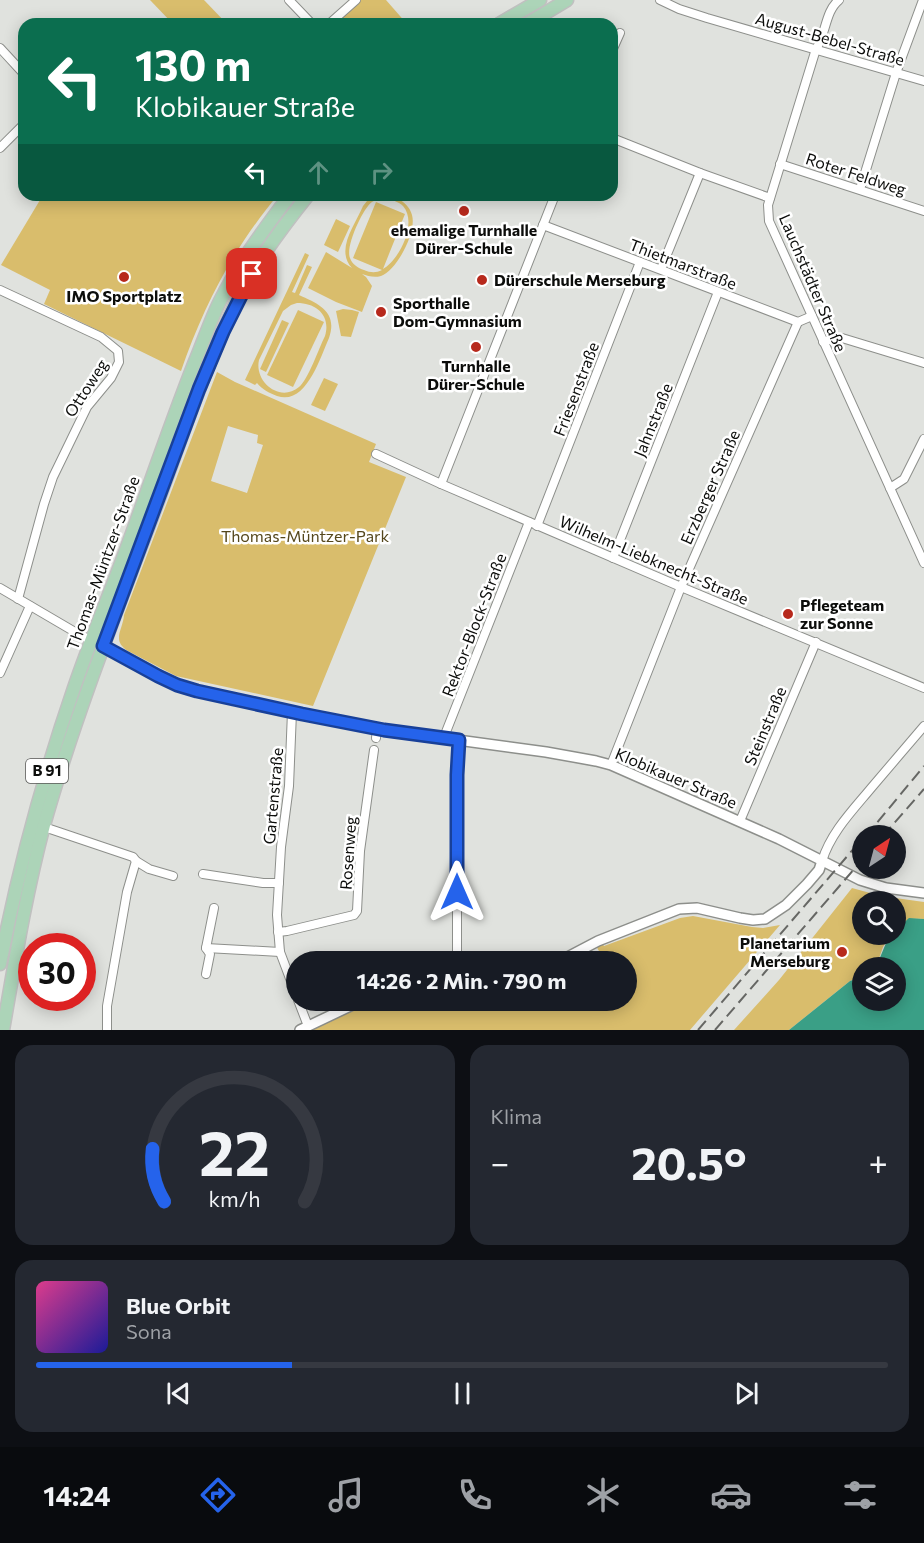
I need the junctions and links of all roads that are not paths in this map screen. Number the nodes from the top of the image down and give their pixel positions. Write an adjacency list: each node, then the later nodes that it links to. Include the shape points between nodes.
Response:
1 (289, 0): 8 (street)
2 (356, 0): 9 (street)
3 (540, 0): 10 (main road)
4 (567, 0): 11 (main road)
5 (660, 0): 15 (street, August-Bebel-Straße, via 707,18)
6 (923, 0): 17 (street)
7 (834, 2): 15 (street, Lauchstädter Straße)
8 (306, 18)
9 (336, 18)
10 (509, 18)
11 (537, 18)
12 (620, 33): 13 (street)
13 (618, 38)
14 (0, 48): 16 (street)
15 (816, 49): 17 (street, August-Bebel-Straße); 22 (street, Lauchstädter Straße)
16 (18, 68)
17 (896, 72): 18 (street, August-Bebel-Straße); 24 (street)
18 (924, 81)
19 (18, 129): 21 (street)
20 (618, 140): 23 (street)
21 (0, 148)
22 (780, 164): 24 (street, Roter Feldweg); 25 (street, Lauchstädter Straße)
23 (700, 173): 25 (street); 32 (street)
24 (860, 189): 29 (street, Roter Feldweg)
25 (770, 198): 35 (street, Lauchstädter Straße, via 770,221)
26 (285, 201): 50 (main road, Thomas-Müntzer-Straße / B 91, via 248,253 220,302)
27 (303, 201): 52 (main road, Thomas-Müntzer-Straße / B 91, via 259,262 223,332)
28 (553, 201): 30 (street)
29 (924, 211)
30 (543, 225): 31 (street, Thietmarstraße); 41 (street)
31 (640, 262): 32 (street, Thietmarstraße); 43 (street, Friesenstraße)
32 (661, 269): 34 (street, Thietmarstraße)
33 (0, 290): 48 (street, Ottoweg, via 101,338 118,351 119,362 87,407 53,477)
34 (718, 292): 36 (street, Thietmarstraße); 44 (street, Jahnstraße)
35 (812, 316): 36 (street); 37 (street, Lauchstädter Straße)
36 (798, 322): 46 (street, Erzberger Straße)
37 (823, 342): 38 (street, via 842,338); 42 (street, Lauchstädter Straße)
38 (924, 363)
39 (924, 439): 42 (street, via 904,479)
40 (376, 454): 41 (street, Wilhelm-Liebknecht-Straße)
41 (441, 484): 43 (street, Wilhelm-Liebknecht-Straße)
42 (890, 488): 45 (street, Lauchstädter Straße)
43 (533, 524): 44 (street, Wilhelm-Liebknecht-Straße); 57 (street, Rektor-Block-Straße)
44 (613, 558): 46 (street, Wilhelm-Liebknecht-Straße)
45 (924, 563)
46 (681, 587): 51 (street, Wilhelm-Liebknecht-Straße); 60 (street, Erzberger Straße)
47 (0, 588): 48 (street, Klobikauer Straße)
48 (18, 599): 49 (street, Klobikauer Straße)
49 (30, 606): 50 (street, Klobikauer Straße); 53 (street)
50 (91, 640): 52 (street, Klobikauer Straße); 75 (main road, Thomas-Müntzer-Straße / B 91, via 31,825)
51 (816, 642): 54 (street, Wilhelm-Liebknecht-Straße); 61 (street, Steinstraße)
52 (103, 646): 55 (street, Klobikauer Straße, via 177,685); 81 (main road, Thomas-Müntzer-Straße / B 91, via 44,827 22,918)
53 (0, 673)
54 (924, 688)
55 (292, 712): 57 (street, Klobikauer Straße, via 377,733); 67 (street, Gartenstraße)
56 (924, 726): 64 (street, via 848,815)
57 (444, 737): 58 (street, Klobikauer Straße)
58 (459, 740): 60 (street, Klobikauer Straße); 72 (street)
59 (374, 750): 70 (street, Rosenweg, via 360,851 357,910 354,915)
60 (610, 765): 61 (street, Klobikauer Straße)
61 (740, 821): 64 (street, Klobikauer Straße)
62 (50, 829): 63 (street)
63 (135, 859): 66 (street, via 148,869); 82 (street, via 107,1006)
64 (822, 861): 68 (street, Klobikauer Straße, via 874,885); 73 (street, via 807,884 765,919 680,909)
65 (203, 874): 67 (street)
66 (173, 876)
67 (279, 883): 70 (street, Gartenstraße)
68 (924, 893)
69 (214, 908): 71 (street)
70 (278, 932): 74 (street, Gartenstraße)
71 (206, 948): 74 (street); 77 (street, via 210,954)
72 (458, 951)
73 (579, 951)
74 (280, 952): 76 (street, Gartenstraße)
75 (0, 964)
76 (286, 968)
77 (206, 974)
78 (300, 1011): 80 (street, Gartenstraße)
79 (340, 1011): 80 (street)
80 (304, 1028)
81 (3, 1030)
82 (107, 1030)

